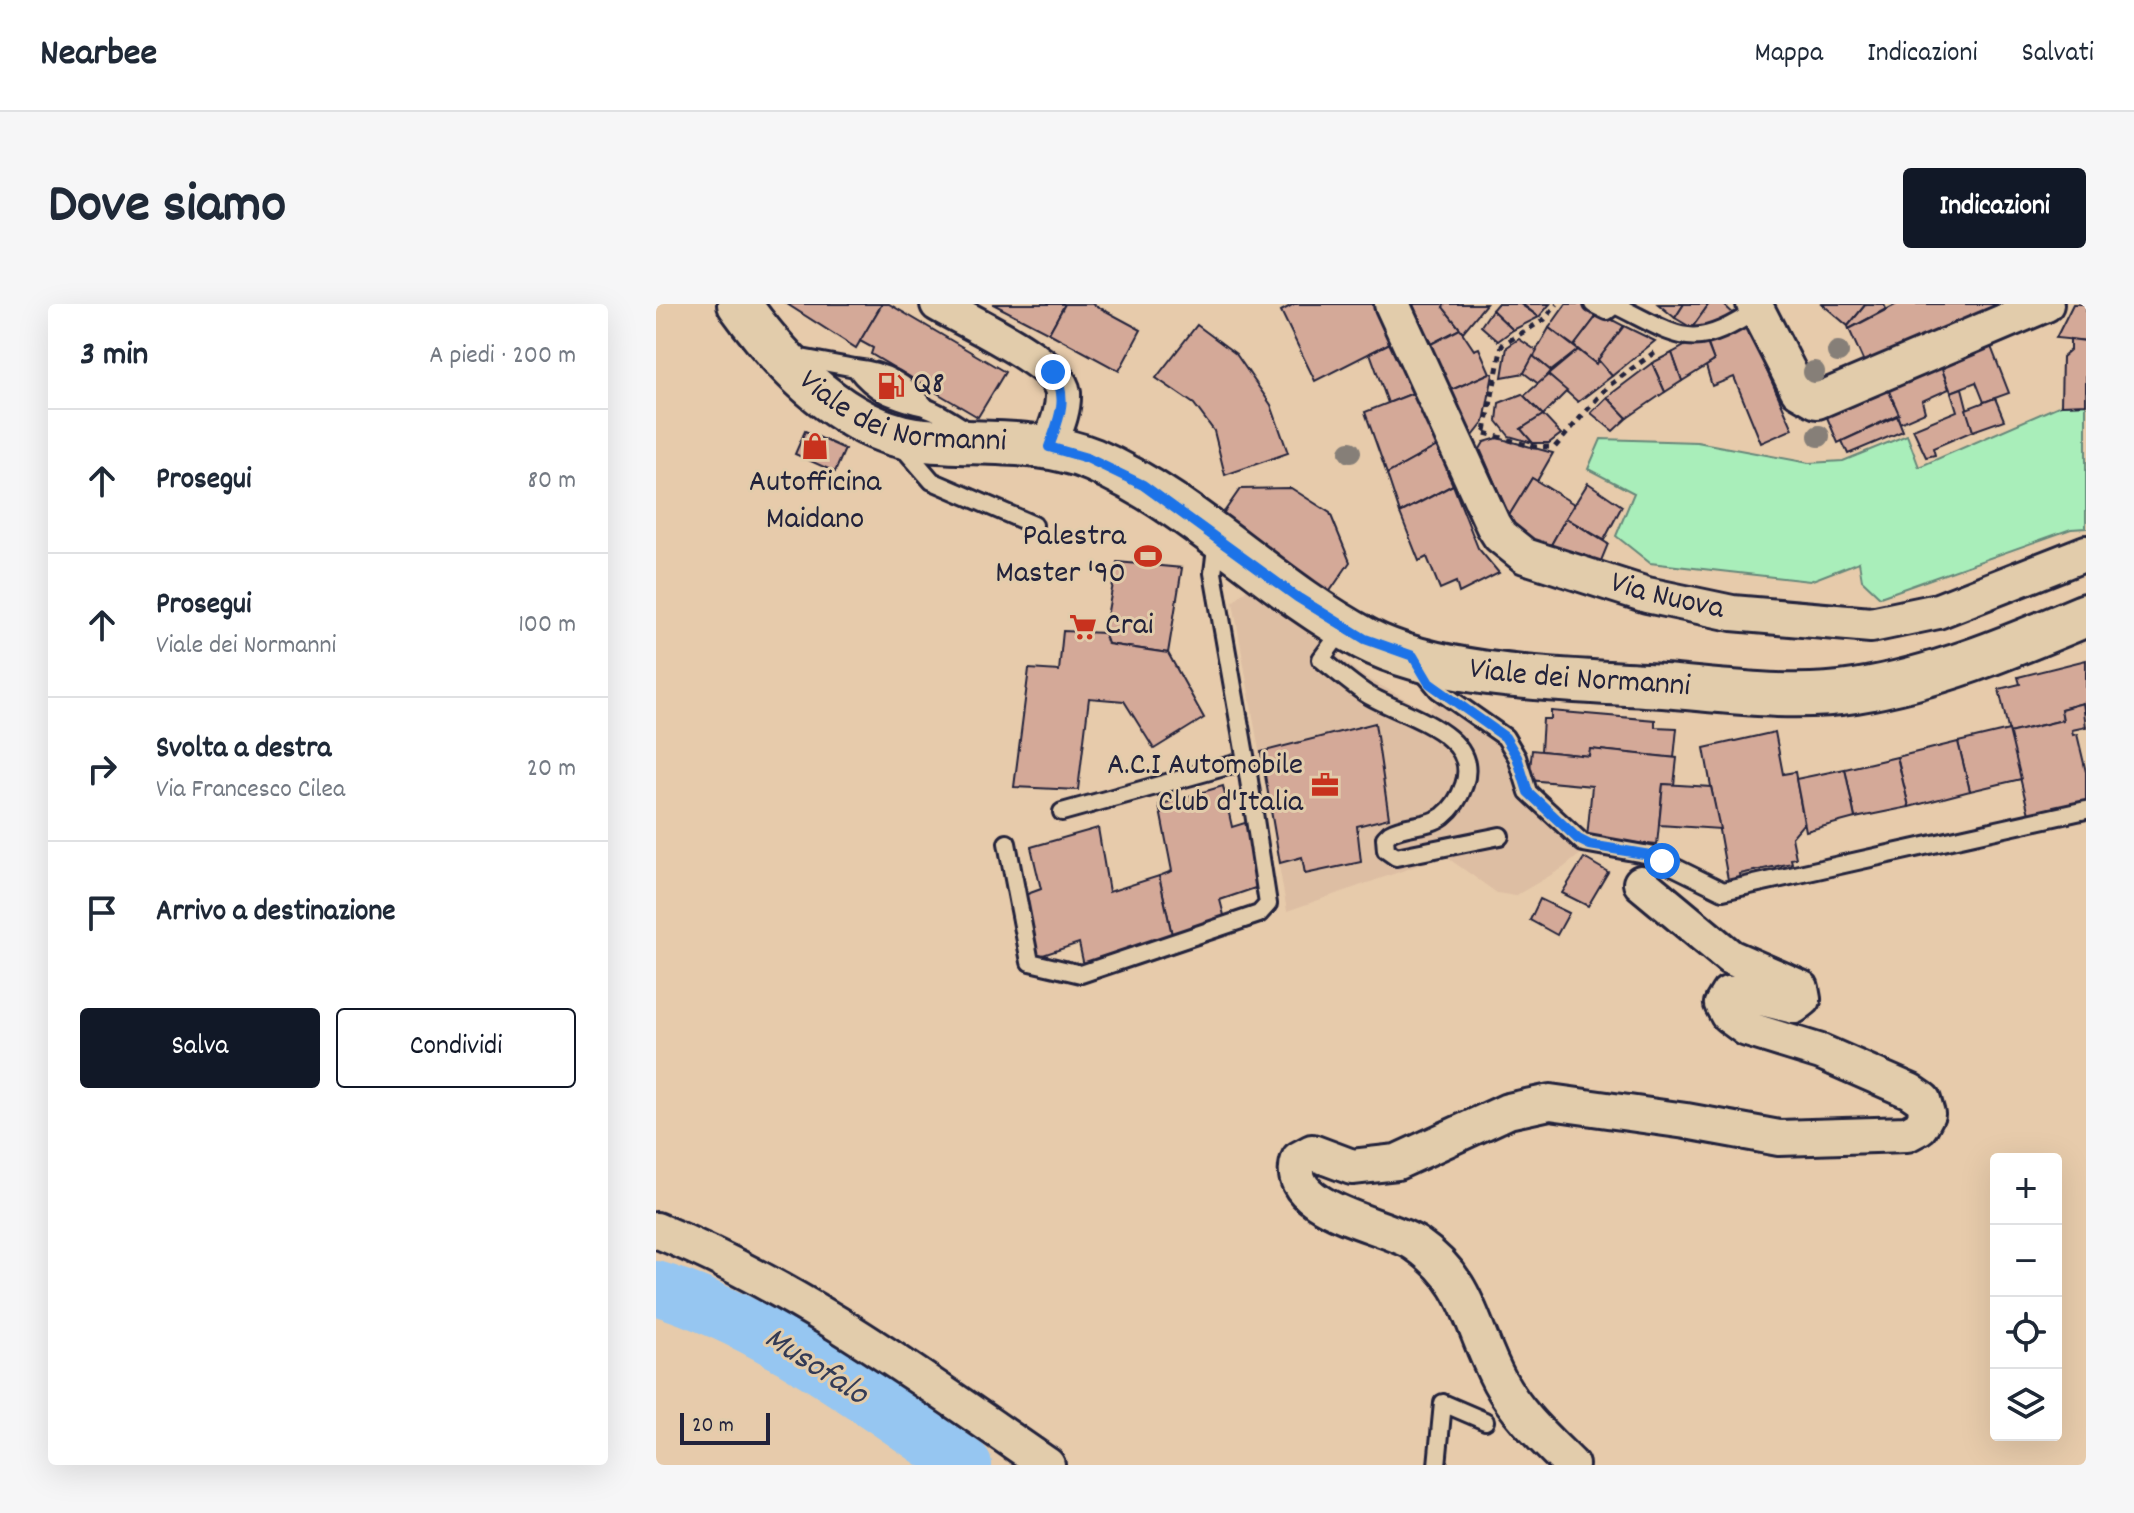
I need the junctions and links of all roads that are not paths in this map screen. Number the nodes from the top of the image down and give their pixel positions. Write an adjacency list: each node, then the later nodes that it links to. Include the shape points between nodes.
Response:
1 (739, 304): 7 (street, Viale dei Normanni)
2 (938, 304): 10 (street, via 1053,372 1063,393)
3 (1392, 304): 13 (street, Via Nuova, via 1493,525 1525,556 1647,595 1732,613 1871,625 1938,611)
4 (1593, 304): 6 (lane, via 1607,311 1615,305 1681,337 1712,336)
5 (2046, 304): 6 (street, via 1817,401 1798,390)
6 (1759, 306)
7 (783, 355): 8 (street, Viale dei Normanni, via 843,410); 9 (lane, via 855,368 868,385 901,403 926,407)
8 (891, 434): 9 (street, Viale dei Normanni); 11 (lane, via 932,481)
9 (990, 442): 10 (street, Viale dei Normanni)
10 (1049, 447): 12 (street, Viale dei Normanni, via 1120,473)
11 (1034, 525)
12 (1217, 538): 15 (street, Viale dei Normanni); 17 (lane, via 1213,573)
13 (2086, 553)
14 (2086, 615): 16 (street, Viale dei Normanni, via 1933,675 1849,692 1786,694 1549,678)
15 (1345, 627): 16 (street, Viale dei Normanni); 20 (lane, via 1321,659 1366,693 1449,738 1467,762 1454,805 1439,819 1390,833 1386,850 1396,857)
16 (1413, 656): 18 (lane, via 1429,683 1505,737 1528,792 1583,843 1650,855 1723,891)
17 (1246, 761): 19 (lane); 21 (lane, via 1269,897 1259,914 1081,974 1030,962)
18 (2086, 810)
19 (1062, 812)
20 (1500, 836)
21 (1007, 843)
22 (1641, 883): 27 (street, via 1730,957 1801,988 1803,999 1794,1006 1728,994 1723,1010 1738,1023 1910,1091 1923,1100 1927,1114 1920,1127 1907,1134 1794,1139 1550,1102 1508,1111 1380,1166 1352,1167 1312,1152 1299,1159 1296,1175 1317,1201 1404,1236 1448,1273 1462,1291 1484,1352 1512,1403)
23 (656, 1230): 25 (street, via 819,1311)
24 (1485, 1421): 26 (lane, via 1443,1403)
25 (1047, 1465)
26 (1437, 1465)
27 (1571, 1465)

